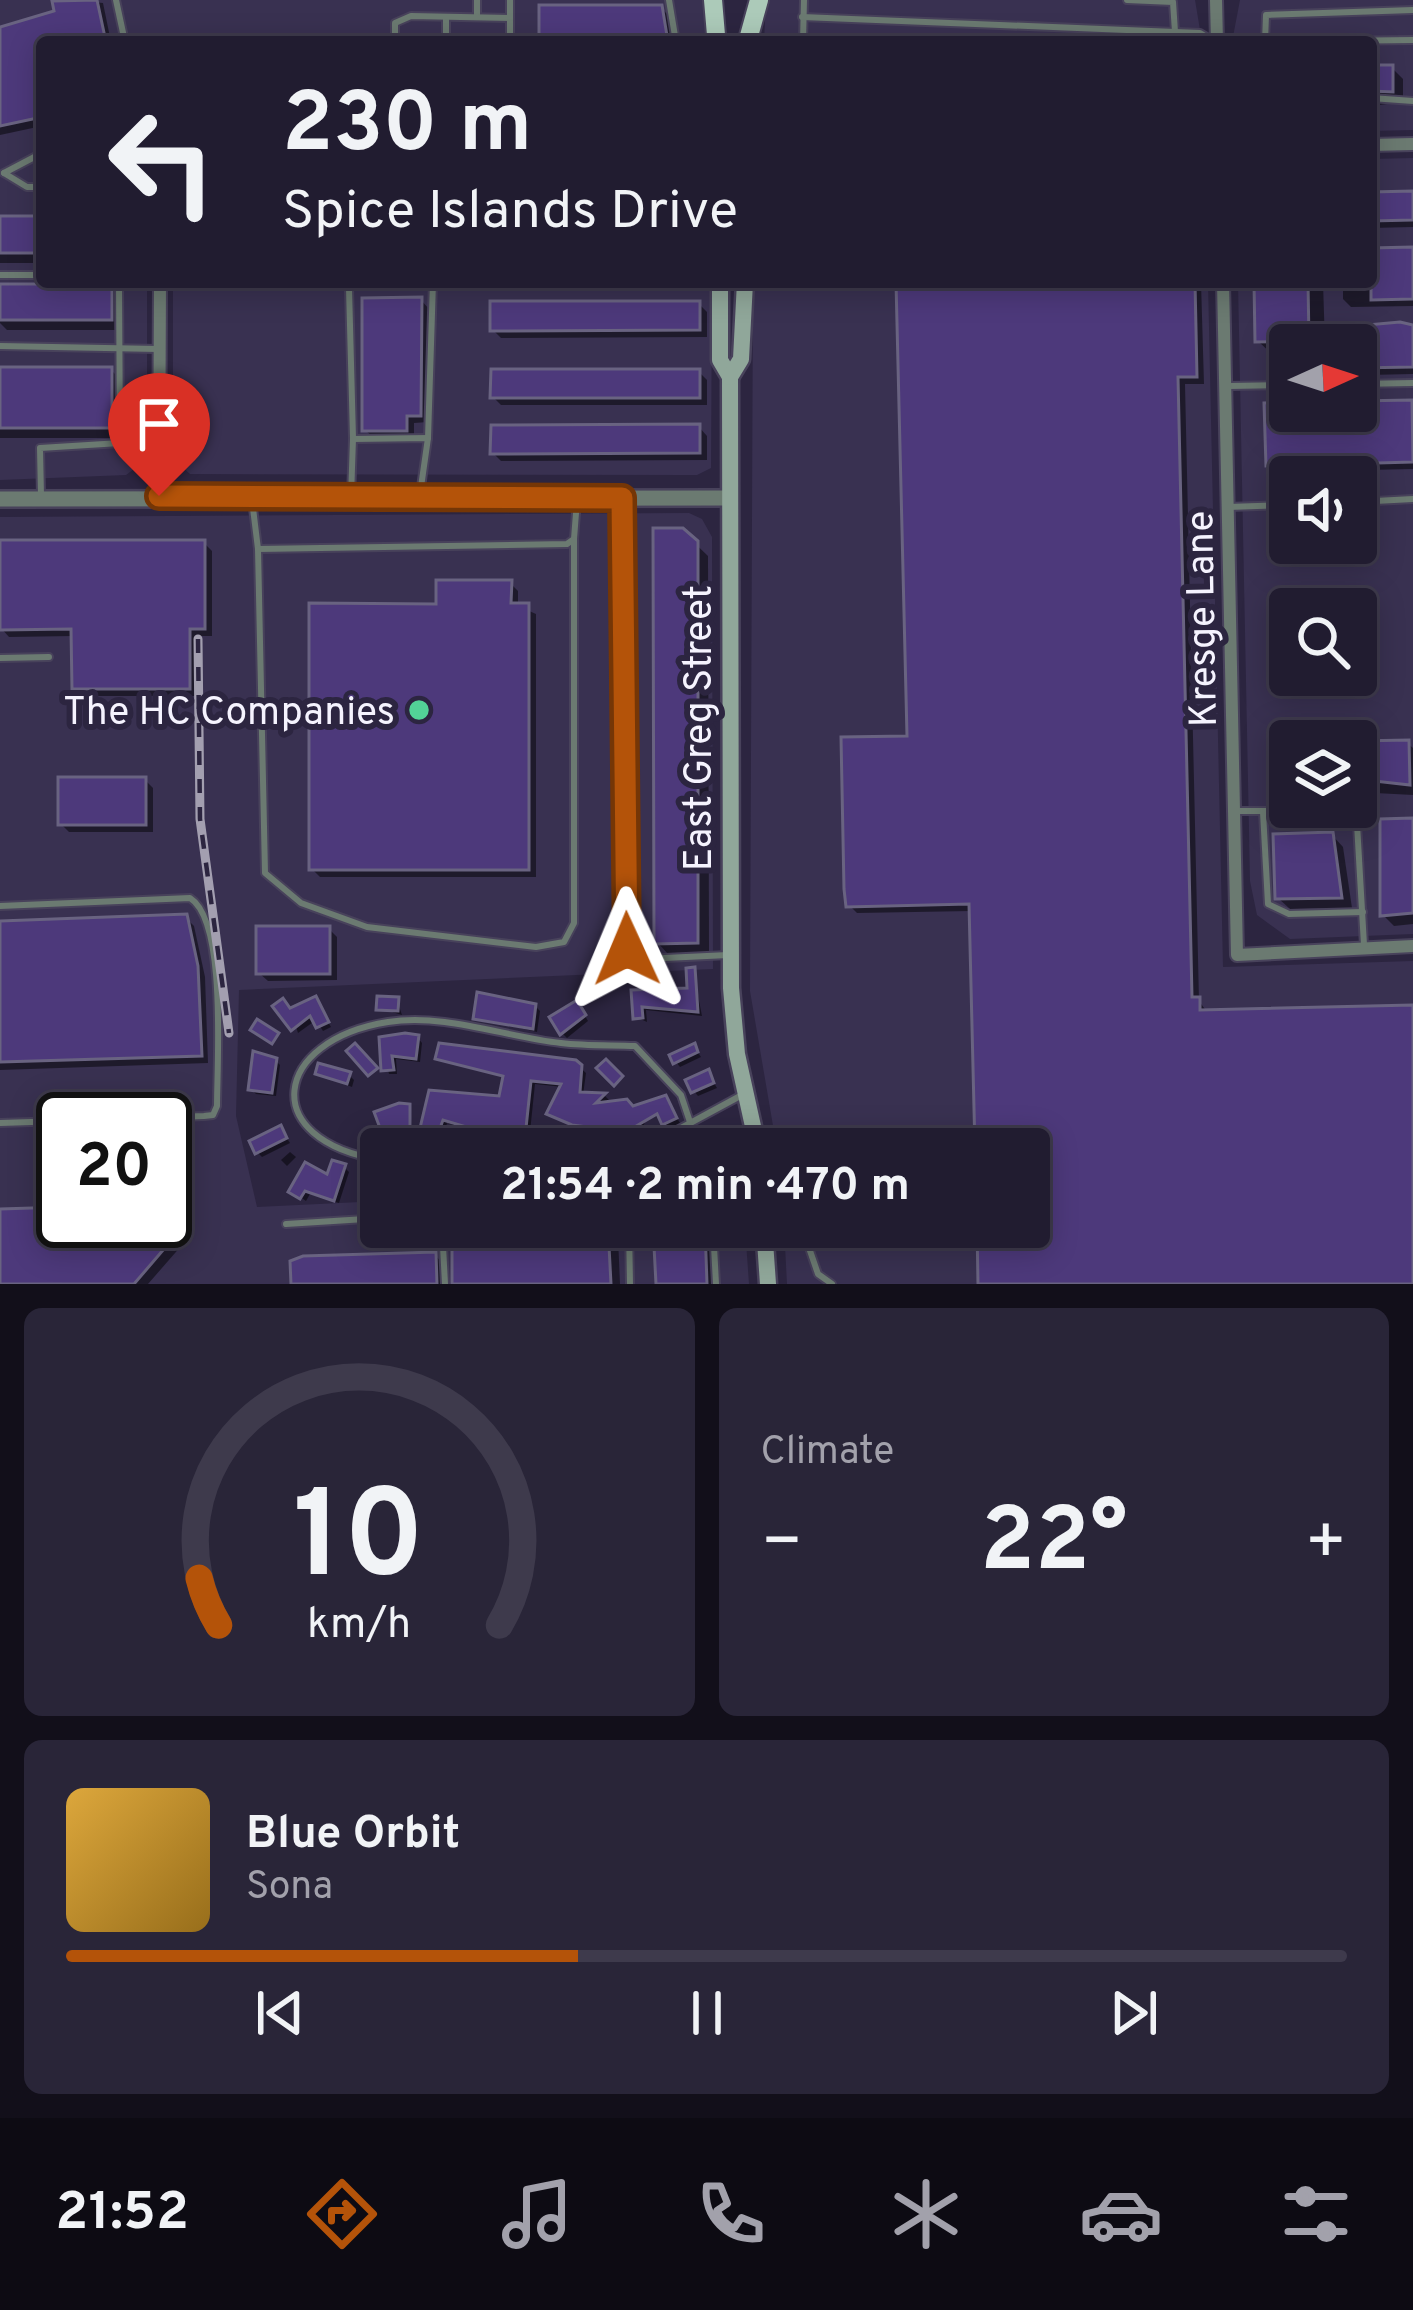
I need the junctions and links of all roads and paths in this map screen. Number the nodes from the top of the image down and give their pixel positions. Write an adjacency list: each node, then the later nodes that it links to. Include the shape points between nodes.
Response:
1 (116, 0): 17 (lane)
2 (477, 0): 12 (lane)
3 (510, 0): 15 (lane)
4 (669, 0): 21 (lane)
5 (714, 0): 22 (main road)
6 (749, 0): 23 (main road)
7 (759, 0): 24 (main road)
8 (804, 0): 14 (lane)
9 (1127, 0): 16 (lane, via 1173,2)
10 (1216, 0): 27 (street)
11 (1413, 10): 28 (lane, via 1267,16)
12 (477, 16): 13 (lane); 15 (lane)
13 (446, 17): 18 (lane, via 411,16 395,23); 19 (lane)
14 (802, 17): 16 (lane); 25 (lane)
15 (510, 18): 20 (lane)
16 (1175, 32): 26 (lane)
17 (124, 36)
18 (395, 36)
19 (446, 36)
20 (510, 36)
21 (675, 36)
22 (716, 36)
23 (749, 36)
24 (750, 36)
25 (802, 36)
26 (1206, 36)
27 (1216, 36)
28 (1265, 36)
29 (1377, 40): 30 (lane)
30 (1413, 40)
31 (1377, 98): 32 (lane)
32 (1413, 101)
33 (1413, 144): 34 (street)
34 (1377, 145)
35 (36, 156): 36 (lane, via 4,173)
36 (36, 187)
37 (0, 274): 38 (lane)
38 (36, 275)
39 (118, 288): 47 (lane)
40 (160, 288): 48 (street)
41 (349, 288): 55 (lane)
42 (433, 288): 54 (lane)
43 (720, 288): 49 (main road, East Greg Street, via 719,349)
44 (743, 288): 49 (main road, East Greg Street, via 741,359)
45 (1223, 288): 53 (street, Kresge Lane)
46 (0, 346): 47 (lane)
47 (120, 347): 48 (lane); 56 (lane, via 120,443 40,448)
48 (160, 350): 57 (street)
49 (730, 376): 63 (main road, East Greg Street)
50 (1377, 383): 51 (lane)
51 (1413, 383)
52 (1269, 385): 53 (lane)
53 (1225, 386): 68 (street, Kresge Lane)
54 (428, 438): 55 (lane); 60 (lane)
55 (353, 439): 59 (lane)
56 (41, 496): 57 (street); 64 (street)
57 (159, 496): 58 (street)
58 (252, 496): 59 (street); 70 (lane)
59 (351, 497): 60 (street)
60 (420, 497): 61 (street)
61 (577, 498): 62 (street); 69 (lane)
62 (622, 498): 63 (street); 79 (lane, via 627,949 644,958)
63 (730, 498): 79 (main road, East Greg Street)
64 (0, 499)
65 (1413, 499): 66 (lane)
66 (1377, 501)
67 (1269, 506): 68 (lane)
68 (1228, 507): 73 (street, Kresge Lane)
69 (574, 539): 70 (lane); 70 (lane, via 574,923 564,942 536,947 367,927 301,903 265,873)
70 (258, 549)
71 (0, 658): 72 (lane)
72 (50, 658)
73 (1234, 811): 74 (lane); 78 (street, Kresge Lane, via 1237,955)
74 (1263, 812): 76 (lane, via 1342,811 1357,824); 76 (lane, via 1268,904 1289,914)
75 (0, 906): 81 (lane, via 190,898 203,910 215,982 217,1106 213,1115)
76 (1363, 912): 78 (lane)
77 (1413, 946): 78 (street)
78 (1364, 949)
79 (731, 955): 80 (main road, East Greg Street)
80 (745, 1093): 83 (lane); 86 (main road, East Greg Street)
81 (192, 1116)
82 (36, 1122): 84 (lane)
83 (691, 1122): 85 (lane); 87 (lane, via 660,1066 635,1046 386,1022 329,1040 294,1084 296,1109 314,1139)
84 (0, 1123)
85 (680, 1128)
86 (753, 1128)
87 (360, 1157)
88 (360, 1219): 89 (lane)
89 (286, 1224)
90 (443, 1248): 95 (lane)
91 (630, 1248): 96 (lane)
92 (714, 1248): 97 (lane)
93 (765, 1248): 98 (main road)
94 (809, 1248): 99 (lane, via 818,1274)
95 (446, 1284)
96 (631, 1284)
97 (716, 1284)
98 (768, 1284)
99 (832, 1284)

